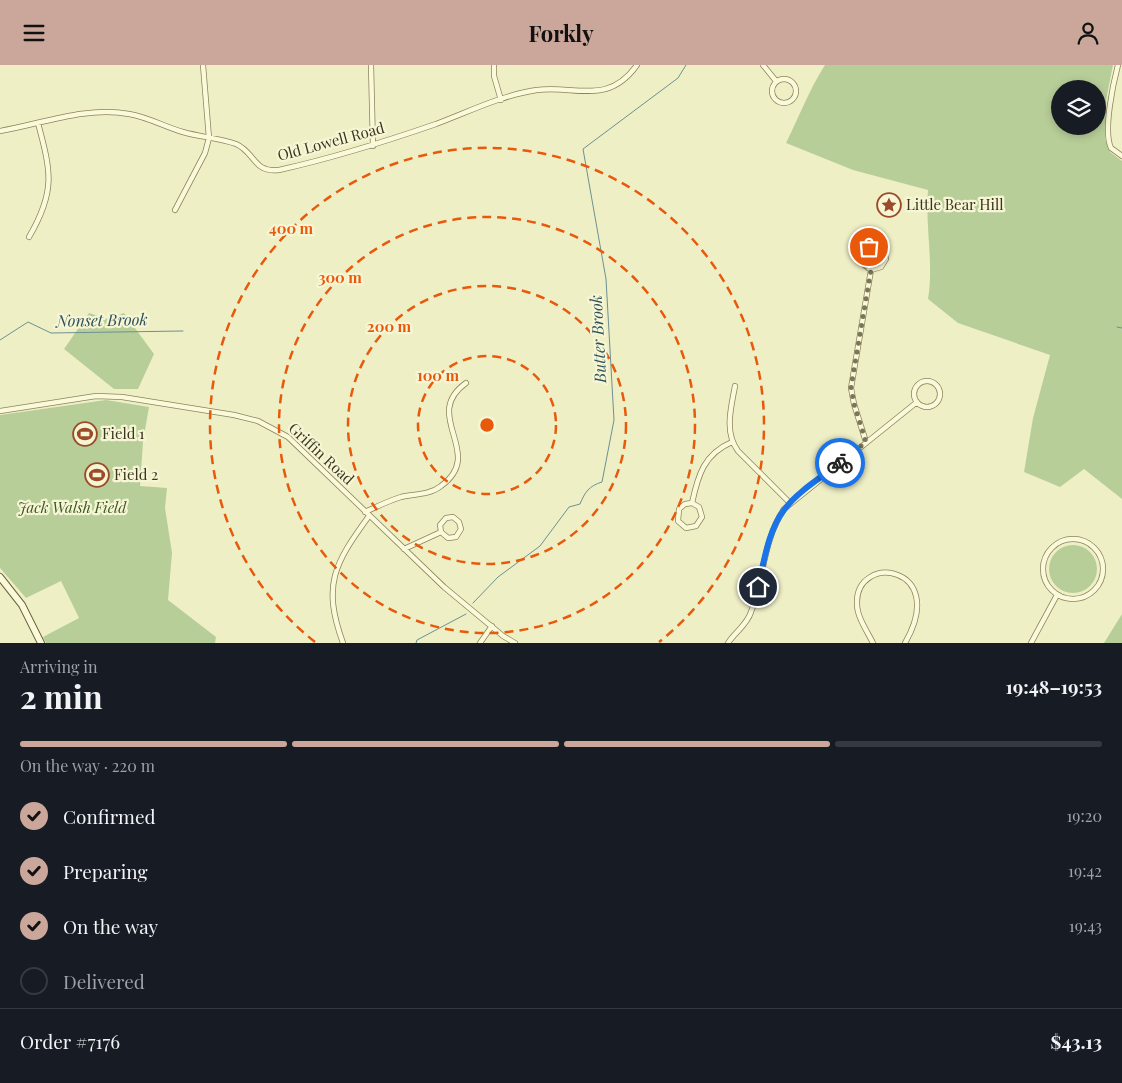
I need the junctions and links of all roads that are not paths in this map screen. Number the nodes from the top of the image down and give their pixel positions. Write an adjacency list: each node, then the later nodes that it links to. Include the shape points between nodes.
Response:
1 (203, 65): 11 (street)
2 (371, 65): 12 (street)
3 (494, 65): 8 (street)
4 (638, 65): 8 (street, Old Lowell Road, via 623,79 592,93 536,90)
5 (763, 65): 7 (street)
6 (1118, 65): 13 (street, via 1111,94 1108,136 1111,148)
7 (776, 81): 7 (street, via 784,78 794,83 797,93 792,101 776,100 772,93)
8 (501, 101): 12 (street, Old Lowell Road)
9 (38, 123): 10 (street, Old Lowell Road); 11 (street, Old Lowell Road, via 118,112); 15 (street, via 50,185 46,203)
10 (0, 131)
11 (209, 138): 12 (street, Old Lowell Road, via 236,144 259,167 270,171); 14 (street, via 205,153)
12 (373, 146)
13 (1122, 156)
14 (175, 210)
15 (29, 237)
16 (871, 270): 16 (street, via 879,269 885,261 884,252 876,246 869,247 862,254 863,264); 22 (street, via 851,387)
17 (466, 383): 25 (street, via 453,397 448,412 458,449 457,464 451,476 442,486 431,491 394,499)
18 (734, 386): 21 (street, via 730,415)
19 (917, 402): 19 (street, via 924,407 932,406 938,399 937,387 927,382 919,384 914,391); 22 (street)
20 (0, 411): 25 (street, Griffin Road, via 115,396 234,415 265,424 288,437)
21 (732, 442): 23 (street, via 717,449 704,463); 24 (street)
22 (866, 442): 24 (street)
23 (692, 503): 23 (street, via 682,505 677,513 678,521 686,527 696,526 701,520 700,509)
24 (790, 503): 36 (street, via 773,531 750,615)
25 (365, 512): 26 (street, Griffin Road)
26 (369, 516): 28 (street, Griffin Road); 33 (street, via 340,558 333,580 334,611)
27 (441, 532): 27 (street, via 440,523 446,518 456,518 460,524 459,533 453,538); 28 (street)
28 (404, 549): 31 (street, Griffin Road)
29 (0, 577): 32 (main road, via 22,605)
30 (1058, 595): 30 (street, via 1082,598 1098,587 1103,576 1103,563 1089,543 1066,539 1047,553 1043,564 1044,576); 39 (street)
31 (492, 627): 34 (street); 35 (street, Griffin Road)
32 (41, 643)
33 (343, 643)
34 (480, 643)
35 (515, 643)
36 (728, 643)
37 (873, 643): 38 (street, via 858,612 857,599 866,581 885,572 905,579 917,596 915,621)
38 (905, 643)
39 (1031, 643)

